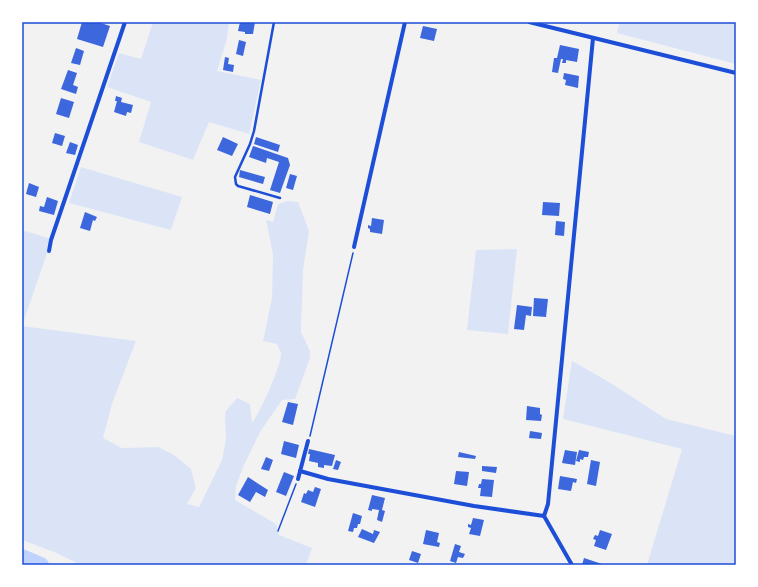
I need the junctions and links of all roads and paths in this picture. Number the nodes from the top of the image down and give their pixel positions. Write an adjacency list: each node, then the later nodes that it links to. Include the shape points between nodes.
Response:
1 (125, 22): 9 (street)
2 (274, 22): 7 (lane, via 254,131 234,180 238,186)
3 (405, 22): 8 (street)
4 (530, 22): 5 (street)
5 (592, 38): 6 (street); 13 (street, via 548,504)
6 (736, 73)
7 (280, 198)
8 (354, 247): 10 (path)
9 (49, 251)
10 (308, 441): 11 (street)
11 (300, 471): 12 (street); 13 (street, via 328,479 474,506)
12 (298, 478): 14 (path)
13 (544, 516): 15 (street)
14 (278, 531)
15 (572, 565)

